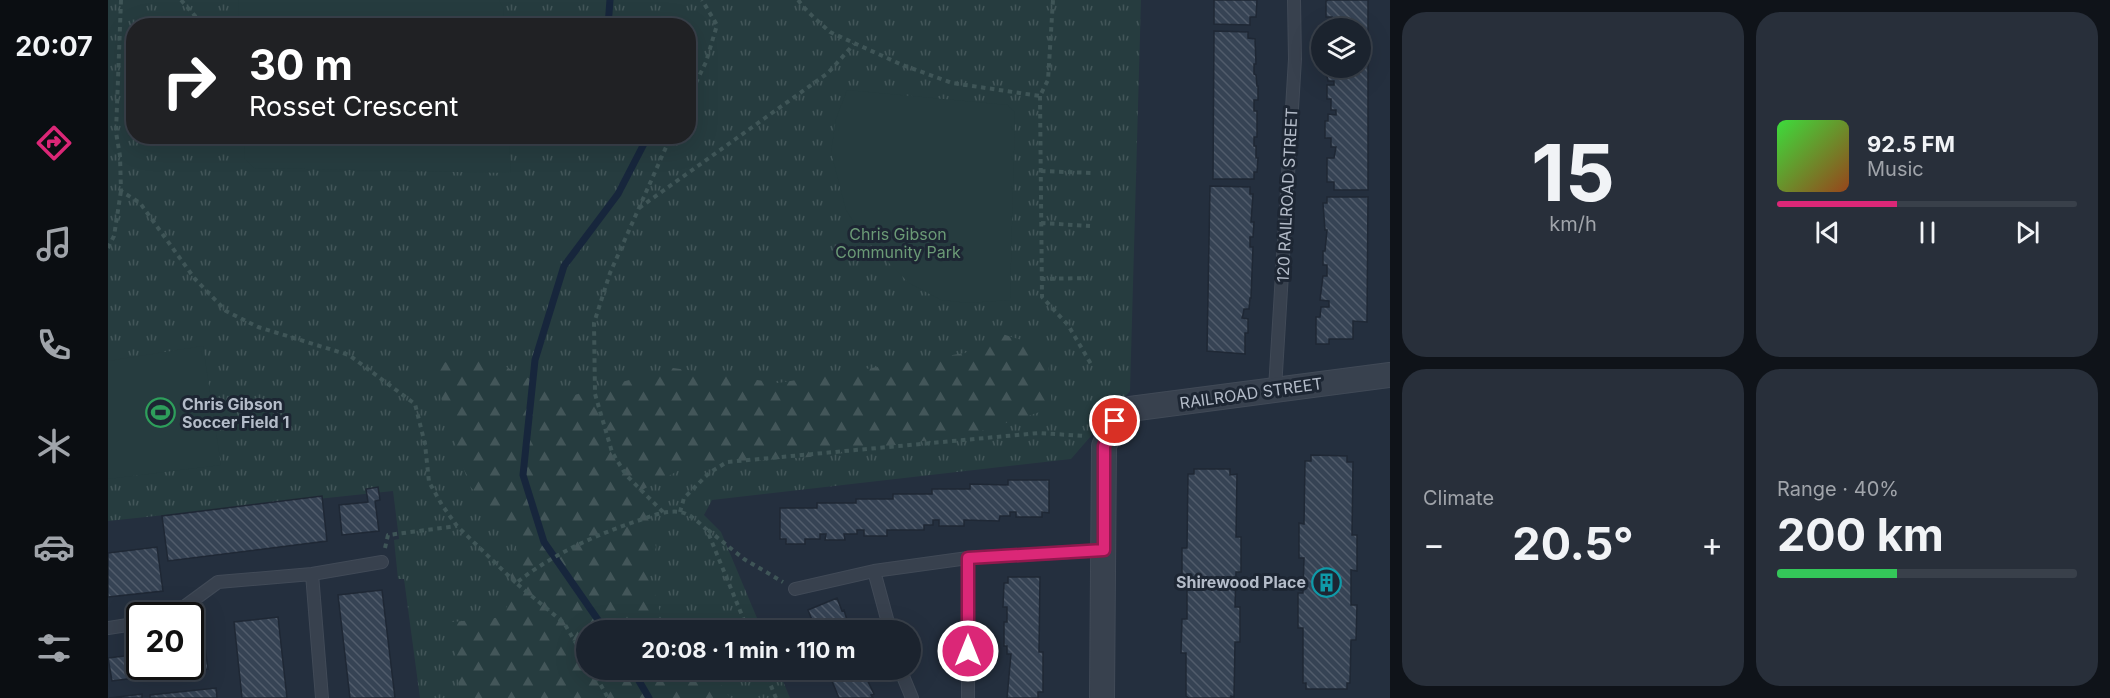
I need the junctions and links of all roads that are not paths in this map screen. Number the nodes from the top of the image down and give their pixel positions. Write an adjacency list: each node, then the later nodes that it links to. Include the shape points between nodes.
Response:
1 (1294, 0): 3 (lane, 120 RAILROAD STREET, via 1295,59)
2 (1390, 375): 3 (street, RAILROAD STREET)
3 (1275, 389): 4 (street, RAILROAD STREET, via 1130,410 1115,421 1104,446)
4 (1104, 550): 5 (lane); 18 (street)
5 (968, 558): 7 (lane); 17 (lane)
6 (382, 562): 8 (lane)
7 (874, 571): 9 (lane); 11 (lane)
8 (312, 574): 10 (lane, via 218,582); 15 (lane)
9 (795, 589)
10 (191, 602)
11 (887, 620)
12 (126, 625): 13 (lane)
13 (108, 628)
14 (905, 680): 16 (lane)
15 (322, 698)
16 (912, 698)
17 (968, 698)
18 (1102, 698)

